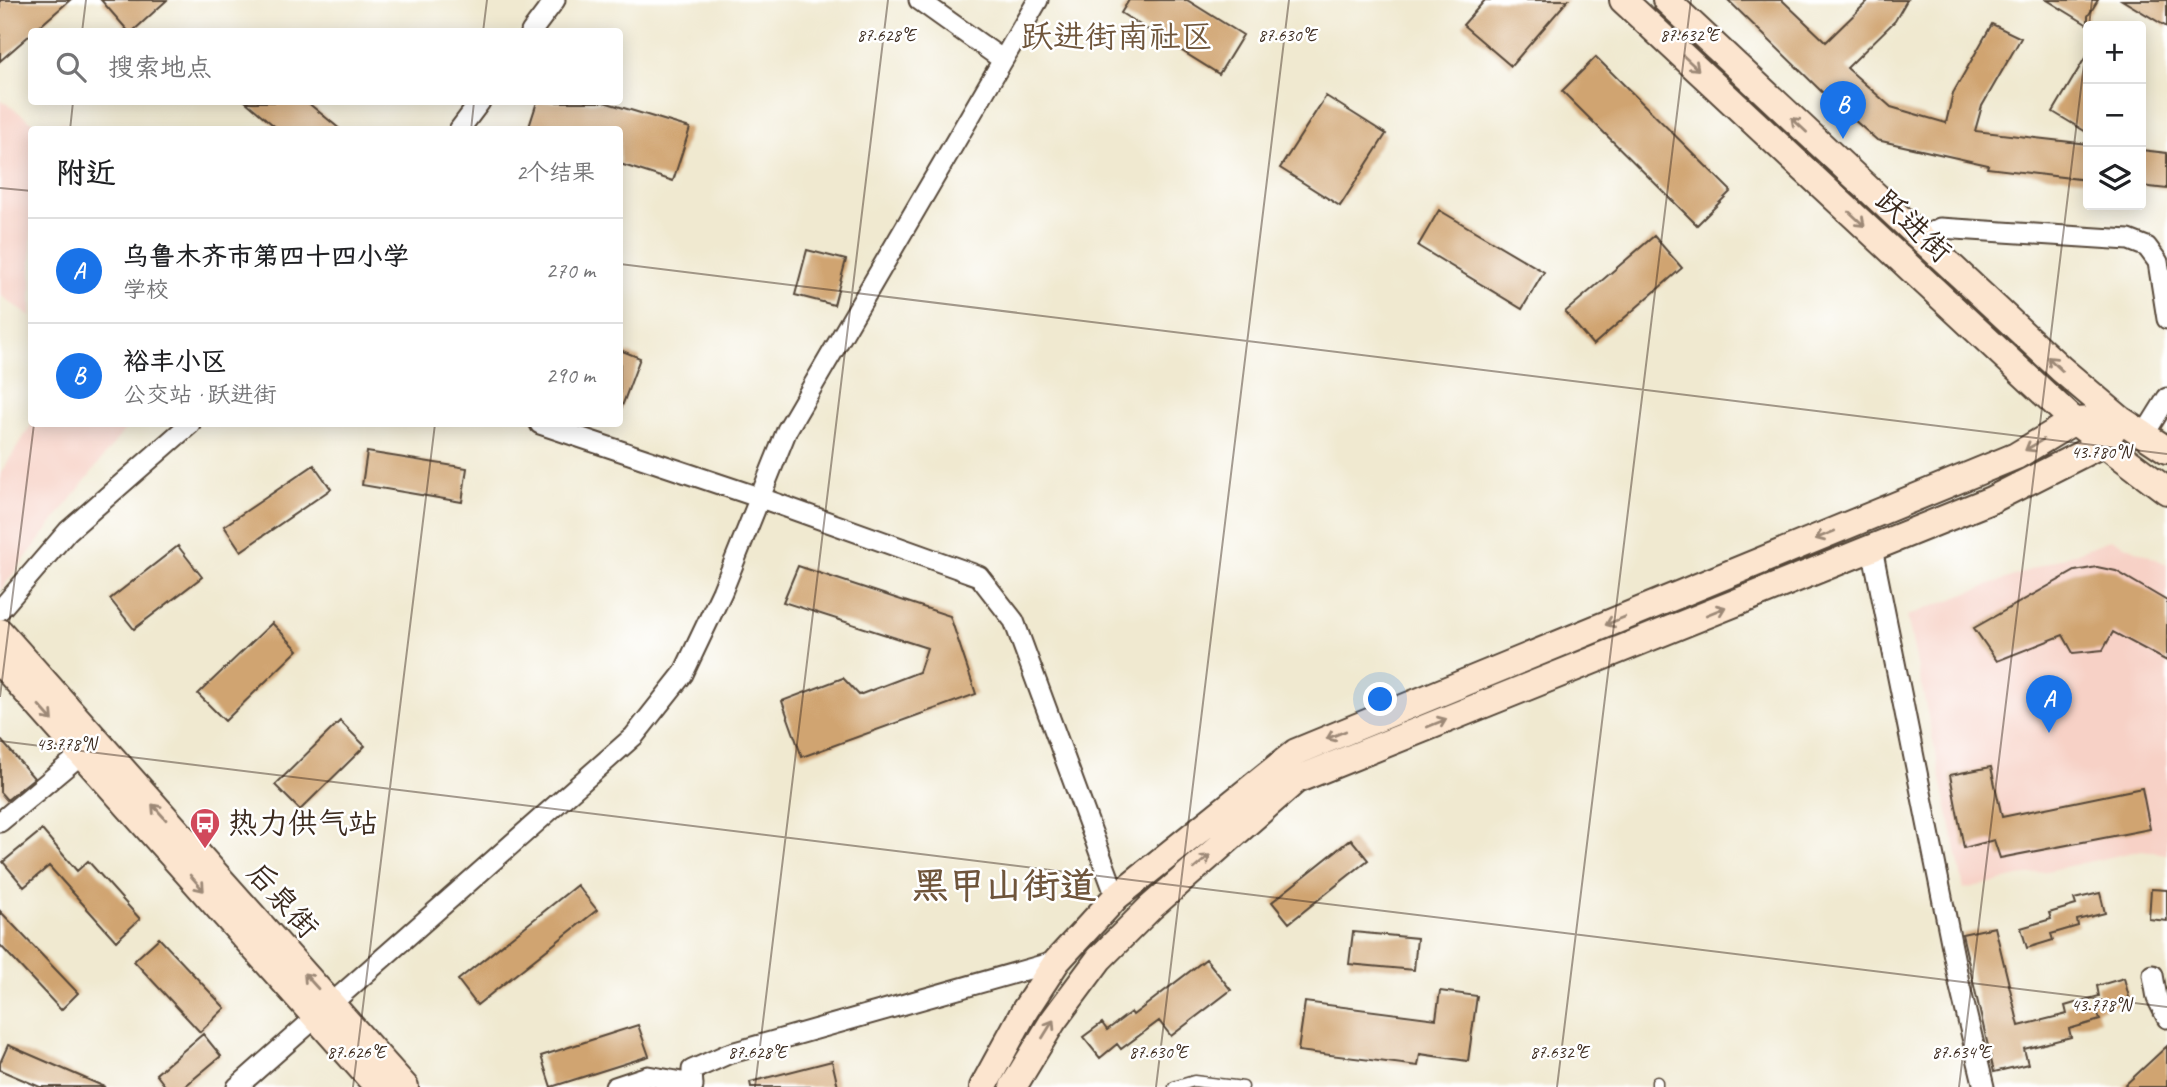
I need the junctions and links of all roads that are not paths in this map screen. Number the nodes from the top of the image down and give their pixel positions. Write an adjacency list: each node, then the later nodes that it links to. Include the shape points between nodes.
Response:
1 (555, 0): 6 (street)
2 (919, 0): 7 (street)
3 (1038, 0): 7 (street)
4 (1623, 0): 14 (street, 跃进街, one-way to 14)
5 (1666, 0): 10 (street, 跃进街, one-way to 5)
6 (534, 28)
7 (1003, 60): 21 (street, via 787,430)
8 (478, 105): 9 (street)
9 (462, 126)
10 (1921, 238): 11 (street, via 1940,228 2129,240 2147,247 2158,262); 13 (street, 跃进街, one-way to 10)
11 (2167, 319)
12 (2167, 398): 17 (street)
13 (2120, 419): 14 (street); 17 (street, 跃进街); 18 (street)
14 (2074, 421): 18 (street, 跃进街); 28 (street, one-way to 28, via 2016,456 1296,751)
15 (187, 427): 23 (street, via 68,531)
16 (549, 427): 21 (street)
17 (2144, 435): 19 (street, 跃进街)
18 (2104, 443): 20 (street, 跃进街); 22 (street, via 1991,500)
19 (2167, 450)
20 (2167, 491)
21 (761, 498): 28 (street, via 979,576 1014,621); 31 (street, via 683,674 634,736)
22 (1872, 548): 39 (street, one-way to 22, via 1053,1021 1099,960 1151,907 1296,780); 42 (street)
23 (0, 610)
24 (0, 632): 26 (street, 后泉街)
25 (0, 662): 26 (street, 后泉街, one-way to 26)
26 (89, 748): 27 (street); 31 (street, 后泉街)
27 (0, 822)
28 (1116, 897): 29 (street)
29 (1057, 961): 33 (street, via 728,1054 692,1070); 38 (street)
30 (2153, 975): 32 (street)
31 (325, 1011): 34 (street); 35 (street, 后泉街); 36 (street, 后泉街)
32 (2167, 1018)
33 (693, 1085): 37 (street, via 648,1076)
34 (237, 1087)
35 (378, 1087)
36 (405, 1087)
37 (615, 1087)
38 (983, 1087)
39 (1013, 1087)
40 (1174, 1087): 41 (lane, via 1195,1081)
41 (1243, 1087)
42 (1984, 1087)

